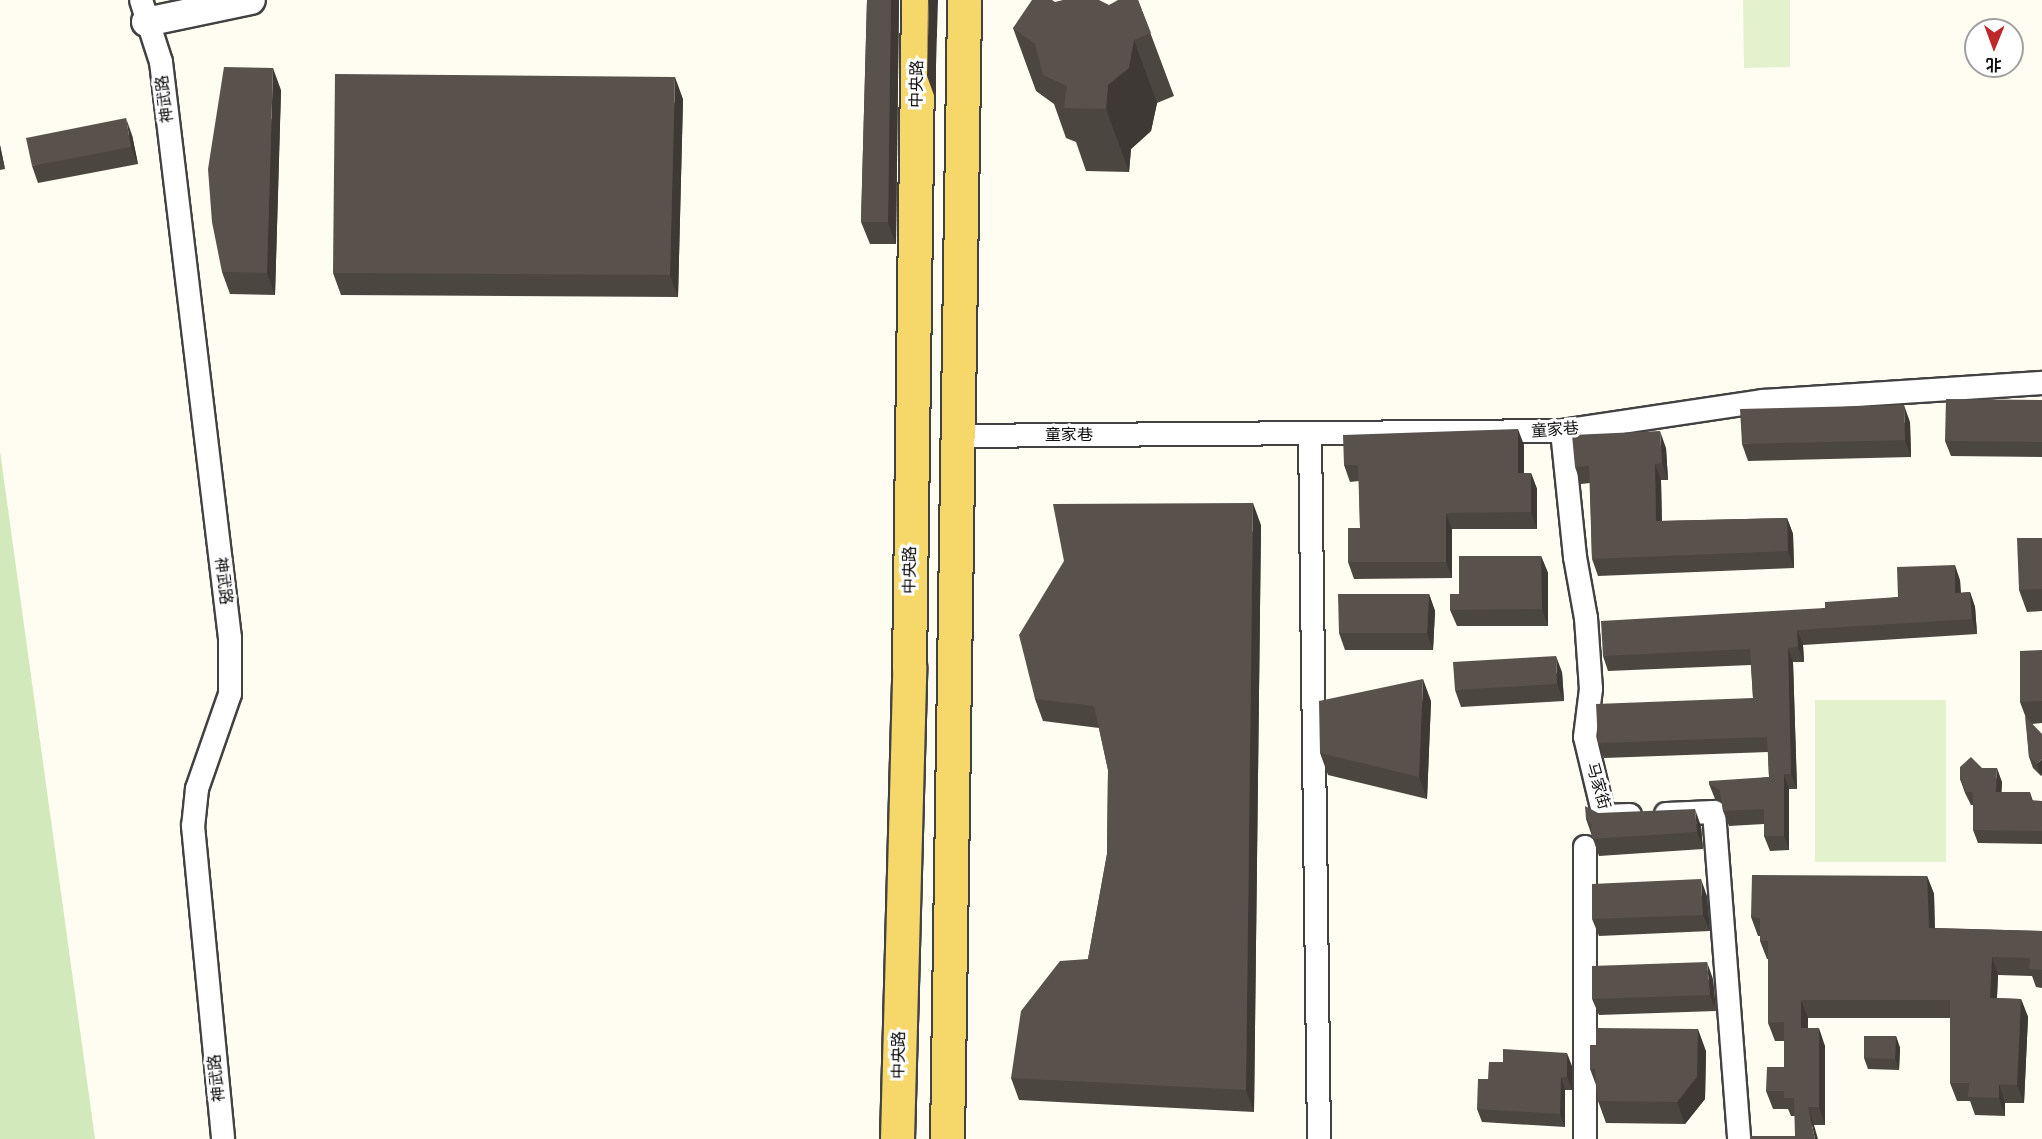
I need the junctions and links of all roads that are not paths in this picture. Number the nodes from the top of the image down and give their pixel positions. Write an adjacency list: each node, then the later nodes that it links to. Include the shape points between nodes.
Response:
1 (251, 0): 4 (street)
2 (918, 0): 11 (main road, 中央路, via 909,668)
3 (964, 0): 8 (main road)
4 (143, 11): 10 (street, 神武路, via 161,62 230,638 230,694 198,789 193,837)
5 (2042, 383): 6 (street, 童家巷, via 1763,400)
6 (1562, 431): 7 (street, 童家巷); 15 (street, 马家街, via 1575,557 1586,618 1591,689 1585,737 1604,816 1714,812)
7 (1310, 433): 8 (street, 童家巷); 13 (street)
8 (957, 436): 12 (main road)
9 (1585, 847): 14 (street)
10 (223, 1139)
11 (897, 1139)
12 (947, 1139)
13 (1319, 1139)
14 (1585, 1139)
15 (1738, 1139)

